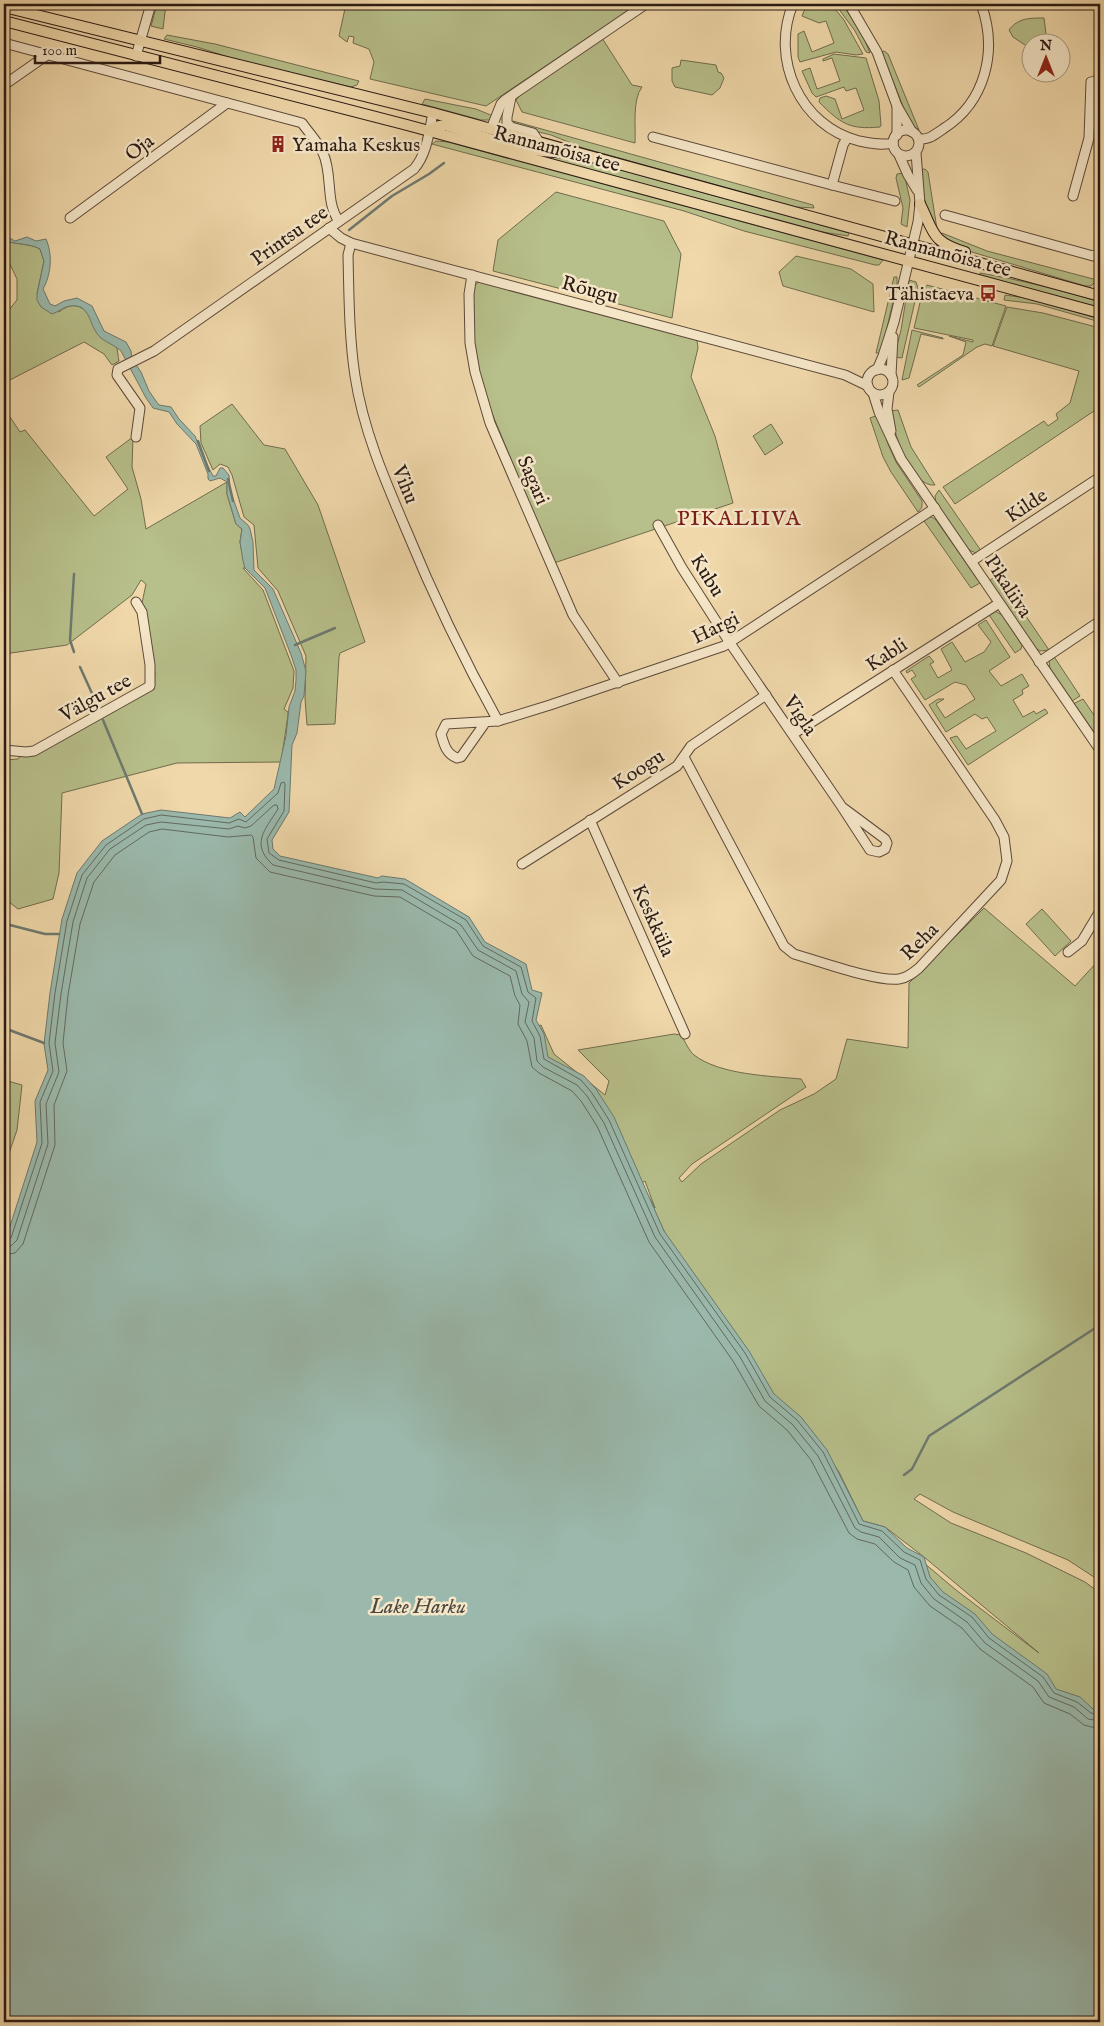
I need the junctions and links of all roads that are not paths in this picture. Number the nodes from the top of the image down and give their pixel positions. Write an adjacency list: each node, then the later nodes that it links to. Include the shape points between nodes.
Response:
1 (151, 4): 10 (street)
2 (646, 4): 16 (street)
3 (793, 4): 24 (street, via 785,43 792,83 814,114)
4 (849, 4): 18 (street, via 877,52)
5 (981, 4): 22 (street, via 990,40 982,85 966,110 952,124 926,140)
6 (1098, 4): 8 (street)
7 (4, 7): 10 (main road, Rannamõisa tee)
8 (1100, 8)
9 (4, 21): 13 (main road, Rannamõisa tee)
10 (140, 42): 13 (street); 19 (main road, Rannamõisa tee)
11 (4, 43): 12 (street)
12 (47, 55): 15 (street); 17 (street)
13 (136, 56): 21 (main road, Rannamõisa tee)
14 (1100, 80): 32 (street, via 1091,82 1089,138)
15 (4, 85)
16 (511, 97): 20 (street, via 501,104); 26 (street, via 508,124 511,128 533,133)
17 (227, 103): 36 (street, Oja); 37 (street, via 302,124 323,152 332,213)
18 (897, 106): 22 (street); 25 (street)
19 (432, 113): 20 (main road, Rannamõisa tee); 21 (street, Printsu tee)
20 (491, 129): 26 (main road, Rannamõisa tee)
21 (429, 131): 27 (main road, via 445,125 510,144 552,152); 37 (street, Printsu tee, via 423,154 414,169); 42 (main road, Rannamõisa tee)
22 (916, 135): 25 (street, via 904,130); 28 (street, via 919,146)
23 (653, 137): 30 (street)
24 (847, 138): 25 (street, via 886,145); 30 (street)
25 (895, 139): 29 (street, via 895,150)
26 (540, 142): 27 (main road, Rannamõisa tee)
27 (576, 152): 40 (main road, Rannamõisa tee)
28 (916, 153): 29 (street, via 908,156); 31 (street, Pikaliiva)
29 (899, 154): 31 (street, Pikaliiva)
30 (832, 185): 33 (street)
31 (919, 192): 34 (street, Pikaliiva)
32 (1073, 196)
33 (895, 201)
34 (920, 204): 40 (street, Pikaliiva); 43 (main road, via 926,222 939,241 974,255)
35 (945, 215): 41 (street, via 1092,256)
36 (70, 218)
37 (339, 221): 38 (street, Printsu tee)
38 (329, 228): 39 (street, Rõugu); 53 (street, Printsu tee, via 154,351 118,369 117,375 140,408)
39 (352, 243): 44 (street, Rõugu); 67 (street, Vihu, via 348,255 355,375 374,452 463,657)
40 (912, 245): 42 (street, Pikaliiva); 43 (main road, Rannamõisa tee)
41 (1100, 254)
42 (908, 261): 46 (main road, Rannamõisa tee); 47 (street, Pikaliiva)
43 (982, 263): 45 (main road, Rannamõisa tee)
44 (472, 275): 49 (street, Rõugu); 65 (street, Sagari, via 470,343 490,423 573,615)
45 (1100, 296)
46 (1100, 313)
47 (894, 322): 48 (street, Pikaliiva); 50 (street, Pikaliiva)
48 (874, 372): 49 (street, Rõugu); 50 (street, via 884,370); 51 (street, Pikaliiva)
49 (845, 375): 51 (street, Rõugu)
50 (891, 375): 52 (street, Pikaliiva, via 893,383)
51 (870, 389): 52 (street, via 881,395); 54 (street, Pikaliiva)
52 (889, 392): 54 (street, Pikaliiva)
53 (136, 437)
54 (892, 439): 56 (street, Pikaliiva, via 901,459)
55 (1100, 477): 58 (street, Kilde)
56 (935, 508): 58 (street, Pikaliiva); 62 (street, Hargi)
57 (658, 525): 62 (street, Kubu)
58 (972, 561): 60 (street, Pikaliiva)
59 (136, 602): 71 (street, Välgu tee, via 142,612 150,686 34,751)
60 (998, 604): 63 (street, Pikaliiva); 64 (street, Kabli)
61 (1100, 621): 63 (street)
62 (730, 643): 65 (street, Hargi); 66 (street, Vigla)
63 (1039, 662): 70 (street, Pikaliiva)
64 (893, 670): 69 (street, Kabli); 72 (street, Reha, via 995,820 1004,837 1007,861 1001,880 909,976 899,979 877,977 794,954 784,946)
65 (618, 683): 67 (street, Hargi)
66 (766, 695): 69 (street, Vigla); 72 (street, Koogu, via 692,746)
67 (498, 721): 68 (street, Hargi)
68 (485, 723): 68 (street, Hargi, via 446,724 441,734 446,750 452,756 461,757)
69 (793, 734): 73 (street, Vigla)
70 (1100, 749)
71 (4, 750)
72 (684, 757): 74 (street, Koogu, via 677,766)
73 (842, 807): 73 (street, Vigla, via 885,839 885,849 879,852 870,850)
74 (590, 820): 75 (street, Koogu); 78 (street, Keskküla)
75 (522, 864)
76 (1100, 911): 77 (street, via 1082,941)
77 (1068, 952)
78 (685, 1034)

